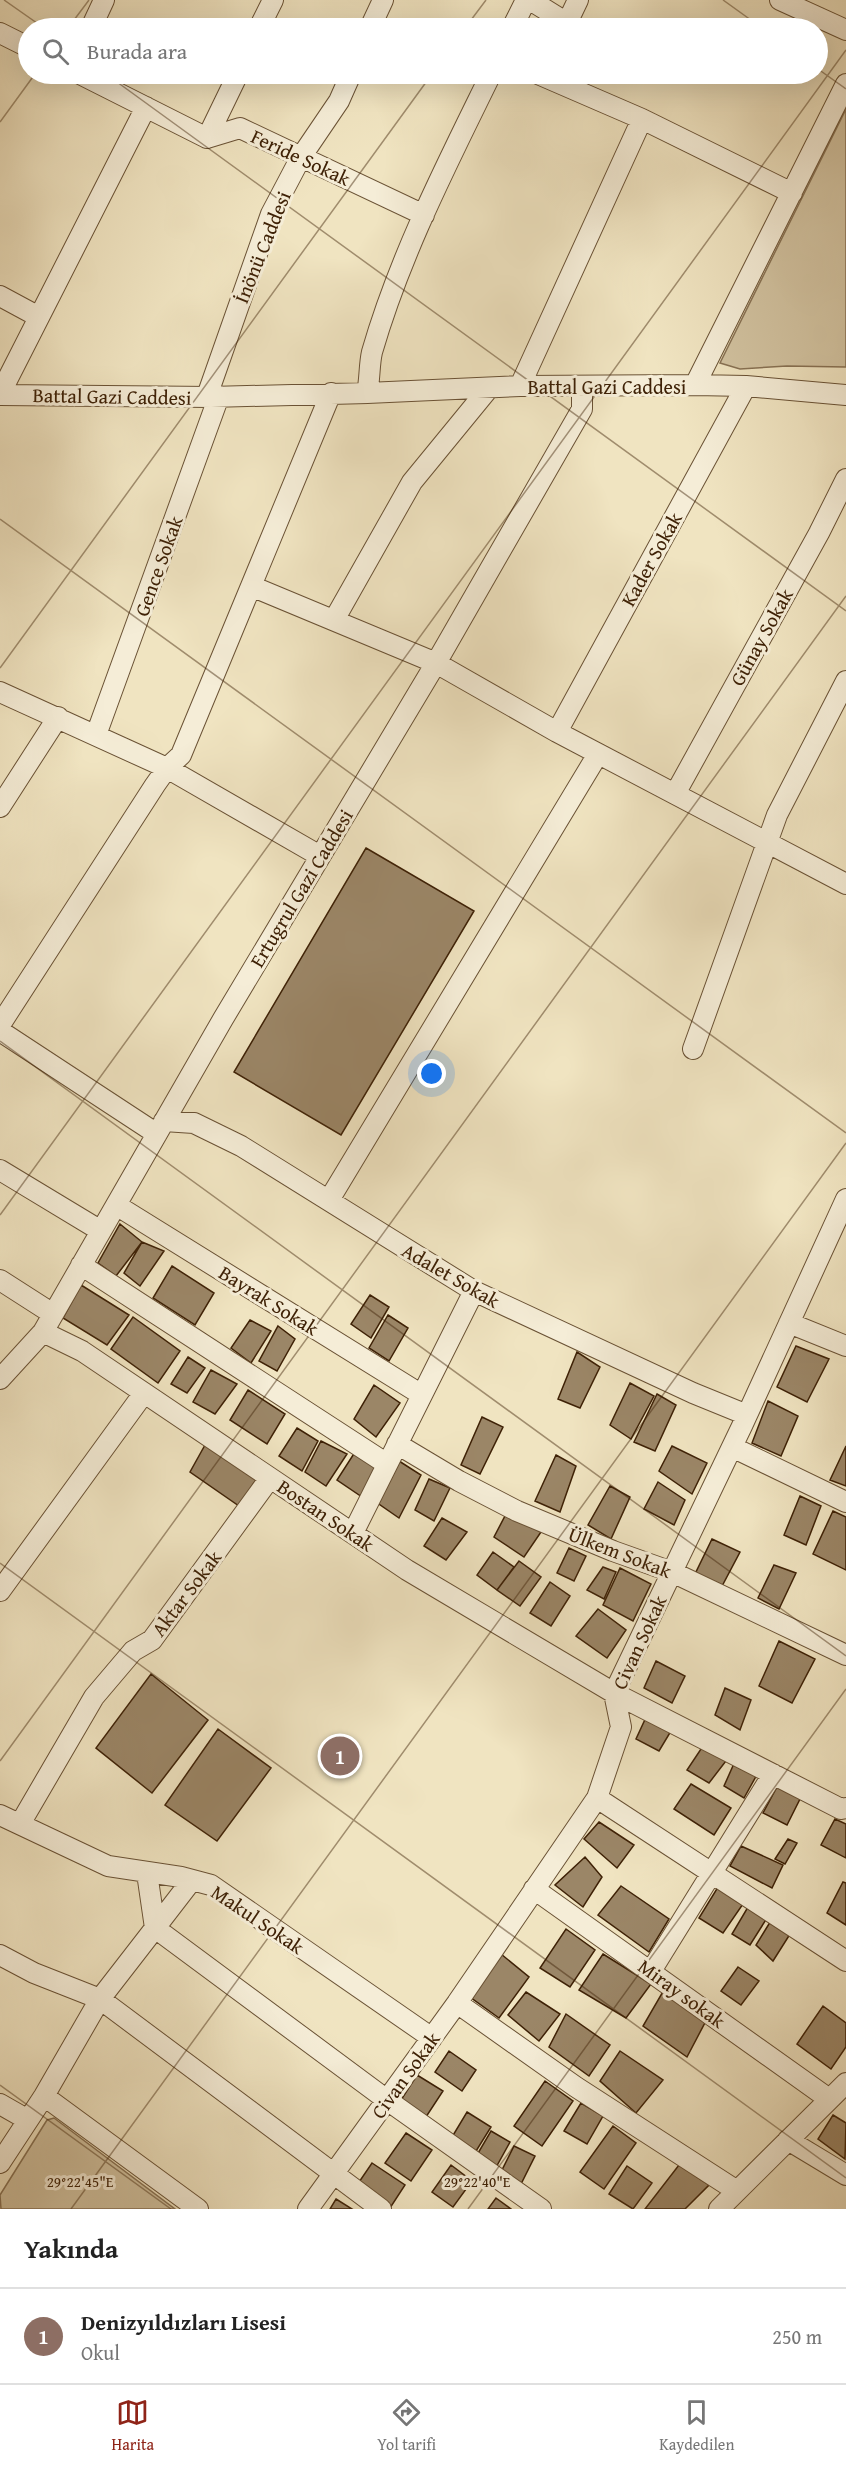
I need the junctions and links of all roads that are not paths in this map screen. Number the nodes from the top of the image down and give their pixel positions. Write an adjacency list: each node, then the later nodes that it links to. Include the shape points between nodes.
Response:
1 (104, 0): 7 (street)
2 (273, 0): 8 (street)
3 (383, 0): 9 (street)
4 (528, 0): 10 (street); 11 (street)
5 (578, 0): 12 (street)
6 (780, 0): 13 (street)
7 (96, 18)
8 (264, 18)
9 (375, 18)
10 (518, 18)
11 (559, 18)
12 (569, 18)
13 (820, 18)
14 (828, 22): 15 (street)
15 (846, 30)
16 (0, 33): 17 (street)
17 (18, 42)
18 (100, 84): 24 (street)
19 (233, 84): 26 (street)
20 (347, 84): 27 (street, İnönü Caddesi)
21 (486, 84): 29 (street)
22 (561, 84): 25 (street)
23 (846, 84): 28 (street)
24 (146, 107): 26 (street); 31 (street)
25 (642, 119): 28 (street); 33 (street)
26 (207, 138): 27 (street, Feride Sokak, via 240,128)
27 (301, 157): 29 (street, Feride Sokak); 41 (street, İnönü Caddesi, via 271,214)
28 (792, 193): 32 (street)
29 (424, 215): 38 (street, via 372,354)
30 (0, 296): 31 (street)
31 (39, 317): 39 (street)
32 (695, 385): 34 (street, Battal Gazi Caddesi); 35 (street, Battal Gazi Caddesi)
33 (520, 386): 35 (street, Battal Gazi Caddesi); 36 (street, Battal Gazi Caddesi)
34 (746, 386): 40 (street, Battal Gazi Caddesi); 49 (street, Kader Sokak)
35 (582, 387): 45 (street, Ertugrul Gazi Caddesi, via 582,409)
36 (489, 388): 38 (street, Battal Gazi Caddesi); 44 (street, via 412,482)
37 (331, 393): 38 (street, Battal Gazi Caddesi); 41 (street, Battal Gazi Caddesi); 43 (street)
38 (368, 393)
39 (0, 395): 41 (street, Battal Gazi Caddesi)
40 (846, 395)
41 (213, 396): 50 (street, Gence Sokak)
42 (846, 479): 53 (street, Günay Sokak)
43 (251, 586): 44 (street); 52 (street, via 181,755)
44 (334, 621): 45 (street)
45 (436, 663): 49 (street); 56 (street, Ertugrul Gazi Caddesi)
46 (846, 681): 55 (street)
47 (0, 692): 48 (street)
48 (58, 717): 50 (street); 54 (street)
49 (557, 732): 51 (street)
50 (96, 735): 52 (street)
51 (598, 754): 53 (street); 64 (street)
52 (167, 768): 56 (street); 58 (street)
53 (675, 794): 55 (street)
54 (0, 807)
55 (766, 842): 57 (street); 60 (street)
56 (320, 856): 61 (street, Ertugrul Gazi Caddesi)
57 (846, 884)
58 (0, 1025)
59 (0, 1031): 61 (street, Adalet Sokak)
60 (693, 1049)
61 (161, 1127): 64 (street, Adalet Sokak, via 194,1123 241,1146); 65 (street, Ertugrul Gazi Caddesi)
62 (0, 1170): 66 (street)
63 (846, 1198): 71 (street, Civan Sokak)
64 (328, 1200): 69 (street, Adalet Sokak)
65 (116, 1205): 66 (street, Ertugrul Gazi Caddesi); 77 (street, Bayrak Sokak)
66 (101, 1231): 67 (street, Ertugrul Gazi Caddesi)
67 (81, 1265): 70 (street, Ertugrul Gazi Caddesi); 81 (street)
68 (0, 1280): 70 (street)
69 (474, 1292): 77 (street); 78 (street, Adalet Sokak)
70 (53, 1314): 72 (street, Ertugrul Gazi Caddesi)
71 (789, 1323): 73 (street); 78 (street, Civan Sokak)
72 (43, 1332): 74 (street, Ertugrul Gazi Caddesi); 76 (street, Bostan Sokak, via 82,1351)
73 (846, 1346)
74 (8, 1356): 75 (street, Ertugrul Gazi Caddesi)
75 (0, 1379)
76 (144, 1393): 82 (street, Bostan Sokak); 86 (street)
77 (422, 1395): 79 (street)
78 (747, 1415): 80 (street, Civan Sokak)
79 (397, 1444): 81 (street); 85 (street, Ülkem Sokak, via 517,1511)
80 (732, 1447): 83 (street); 85 (street, Civan Sokak)
81 (387, 1464): 84 (street)
82 (270, 1478): 84 (street, Bostan Sokak); 93 (street, Aktar Sokak, via 153,1640 133,1651 94,1697)
83 (846, 1502)
84 (353, 1533): 88 (street, Bostan Sokak)
85 (672, 1572): 87 (street, Ülkem Sokak); 88 (street, Civan Sokak)
86 (0, 1591)
87 (846, 1655)
88 (614, 1693): 89 (street); 90 (street, Civan Sokak, via 621,1727)
89 (773, 1774): 91 (street); 94 (street)
90 (597, 1798): 94 (street); 97 (street, Civan Sokak)
91 (846, 1808)
92 (0, 1815): 93 (street, Makul Sokak)
93 (20, 1824): 95 (street, Makul Sokak, via 108,1866)
94 (712, 1872): 100 (street); 101 (street)
95 (147, 1873): 96 (street, Makul Sokak); 98 (street)
96 (192, 1880): 98 (street); 104 (street, Makul Sokak, via 211,1885)
97 (534, 1889): 101 (street, Miray sokak); 103 (street, Civan Sokak)
98 (155, 1928): 102 (street); 108 (street)
99 (0, 1955): 102 (street)
100 (846, 1961)
101 (651, 1971): 107 (street, Miray sokak)
102 (99, 1999): 106 (street); 113 (street)
103 (457, 2003): 104 (street, Civan Sokak); 115 (street)
104 (432, 2038): 108 (street, Civan Sokak)
105 (846, 2083): 107 (street)
106 (44, 2096): 110 (street); 116 (street)
107 (829, 2099): 111 (street)
108 (387, 2100): 113 (street, Civan Sokak); 119 (street)
109 (0, 2104): 110 (street)
110 (28, 2120): 112 (street)
111 (788, 2140): 114 (street); 115 (street)
112 (0, 2163)
113 (334, 2174): 117 (street, Civan Sokak); 118 (street)
114 (846, 2175)
115 (736, 2191): 120 (street)
116 (198, 2209)
117 (308, 2209)
118 (381, 2209)
119 (541, 2209)
120 (719, 2209)

